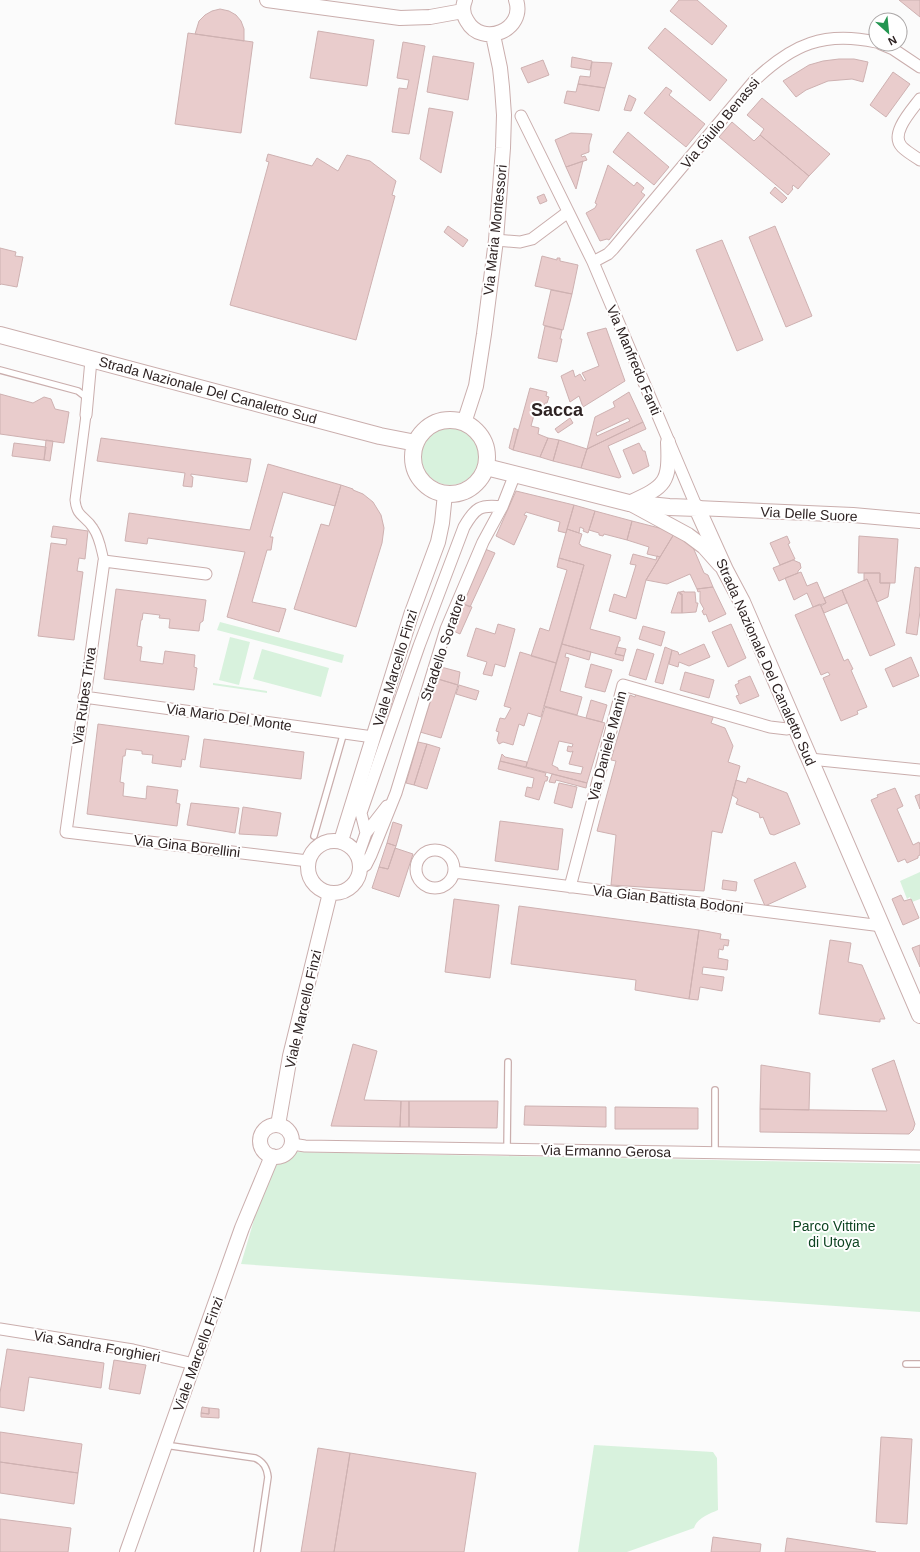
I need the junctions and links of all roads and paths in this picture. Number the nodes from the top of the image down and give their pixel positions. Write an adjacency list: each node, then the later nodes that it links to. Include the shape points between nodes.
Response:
1 (267, 0): 3 (street, via 400,18 430,17)
2 (516, 0): 4 (street, via 517,11 512,24)
3 (464, 6): 4 (street, via 465,18 474,29 479,33)
4 (493, 35): 12 (street, Via Maria Montessori, via 500,68 504,115)
5 (868, 41): 13 (street, Via Giulio Benassi, via 845,38 816,42 788,54 769,67 755,80 613,249)
6 (898, 52): 7 (street)
7 (920, 67)
8 (920, 99): 10 (street, via 900,128 898,138 902,147)
9 (521, 116): 11 (street, Via Manfredo Fanti)
10 (920, 160)
11 (568, 212): 12 (street, via 532,239 520,242); 13 (street, Via Manfredo Fanti)
12 (496, 240): 19 (street, Via Maria Montessori, via 478,378)
13 (593, 262): 20 (street, Via Manfredo Fanti)
14 (0, 335): 15 (main road, Strada Nazionale Del Canaletto Sud)
15 (91, 360): 17 (street); 21 (main road, Strada Nazionale Del Canaletto Sud, via 380,436)
16 (0, 370): 17 (lane, via 78,391)
17 (87, 398): 18 (street)
18 (86, 415): 29 (street, via 75,506 97,534)
19 (464, 423): 21 (main road, via 449,420 433,424); 22 (main road, via 481,437 487,451)
20 (668, 442): 25 (street, via 669,464 666,479 654,491); 27 (street, Via Manfredo Fanti)
21 (416, 443): 24 (main road, via 413,461 420,479 433,491)
22 (486, 467): 23 (main road); 24 (main road, via 474,486 460,493)
23 (515, 474): 25 (main road); 26 (street, Stradello Soratore)
24 (445, 494): 35 (street, Viale Marcello Finzi, via 438,542 411,615)
25 (629, 503): 27 (main road); 30 (street, via 688,535 704,547)
26 (502, 507): 38 (street, Stradello Soratore, via 483,542 446,629); 40 (street, Stradello Soratore, via 478,508 464,527 419,646 361,813)
27 (697, 508): 28 (street, Via Delle Suore, via 853,515); 30 (main road, Strada Nazionale Del Canaletto Sud)
28 (920, 521)
29 (104, 561): 31 (street); 32 (street, Via Rubes Triva)
30 (725, 570): 33 (main road, Strada Nazionale Del Canaletto Sud, via 742,602)
31 (206, 574)
32 (84, 697): 34 (street, Via Mario Del Monte); 39 (street, Via Rubes Triva)
33 (796, 727): 36 (main road, Strada Nazionale Del Canaletto Sud); 46 (street, Via Daniele Manin, via 770,727 623,685)
34 (344, 732): 35 (street, Via Mario Del Monte); 41 (lane)
35 (373, 737): 42 (street, Viale Marcello Finzi)
36 (810, 759): 37 (street); 48 (main road, Strada Nazionale Del Canaletto Sud)
37 (920, 770)
38 (396, 792): 40 (street, Stradello Soratore); 44 (street, Stradello Soratore, via 366,866)
39 (66, 832): 43 (street, Via Gina Borellini)
40 (366, 833): 44 (street, Stradello Soratore)
41 (314, 836)
42 (341, 841): 43 (street, via 318,845); 44 (street, via 348,844)
43 (308, 860): 47 (street, via 310,880 320,890)
44 (359, 862): 47 (street, via 356,881 352,886 340,893)
45 (454, 872): 46 (street, Via Gian Battista Bodoni)
46 (570, 886): 48 (street, Via Gian Battista Bodoni)
47 (330, 893): 52 (street, Viale Marcello Finzi, via 290,1056)
48 (882, 926): 49 (main road, Strada Nazionale Del Canaletto Sud)
49 (920, 1015)
50 (508, 1062): 54 (lane)
51 (714, 1090): 55 (lane)
52 (278, 1125): 53 (street, via 287,1130); 56 (street, via 264,1130 260,1140 263,1150)
53 (292, 1144): 54 (street, Via Ermanno Gerosa); 56 (street, via 282,1156)
54 (507, 1150): 55 (street, Via Ermanno Gerosa)
55 (715, 1153): 57 (street, Via Ermanno Gerosa)
56 (272, 1156): 59 (street, Viale Marcello Finzi, via 242,1228)
57 (920, 1156)
58 (0, 1329): 59 (street, Via Sandra Forghieri, via 133,1350)
59 (194, 1364): 62 (street, Viale Marcello Finzi)
60 (906, 1364): 61 (lane)
61 (920, 1364)
62 (165, 1445): 63 (street, Viale Marcello Finzi); 64 (lane, via 255,1458 264,1463 268,1477)
63 (127, 1552)
64 (257, 1552)

